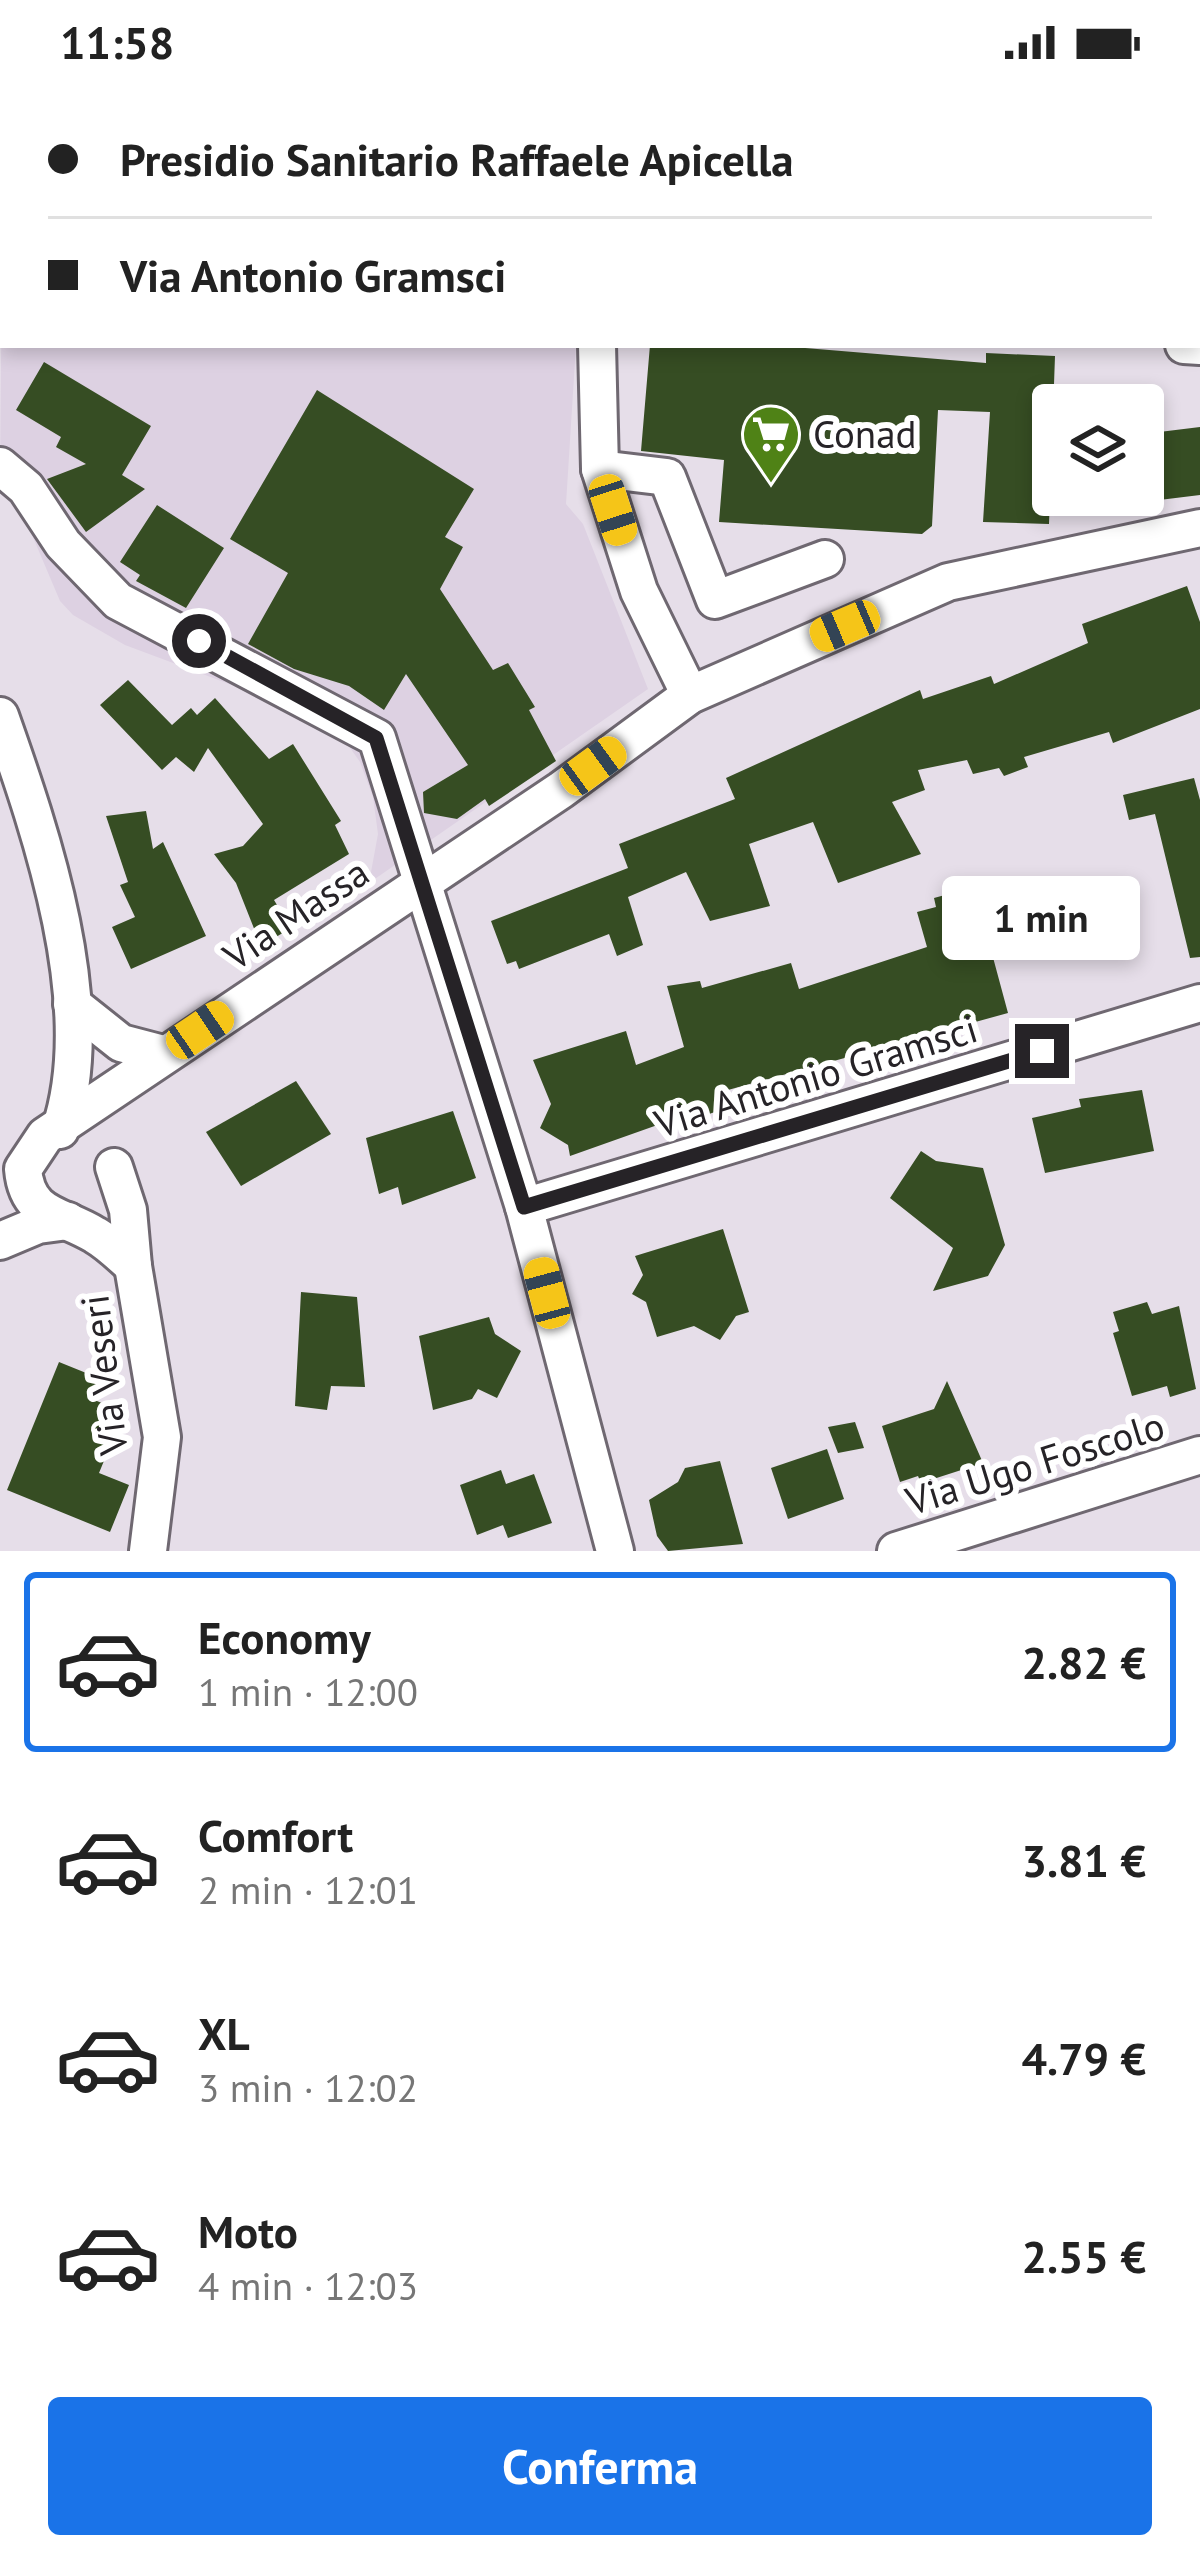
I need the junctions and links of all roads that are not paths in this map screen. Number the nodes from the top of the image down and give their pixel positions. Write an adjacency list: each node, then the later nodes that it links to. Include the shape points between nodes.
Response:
1 (597, 348): 3 (street)
2 (0, 466): 8 (street, via 118,601 376,738)
3 (600, 470): 5 (street, via 667,477 715,599); 6 (street, via 638,591)
4 (1200, 527): 6 (street, Via Massa, via 948,582)
5 (825, 560)
6 (690, 695): 8 (street, Via Massa)
7 (0, 716): 10 (street, via 54,899)
8 (418, 883): 11 (street, Via Massa); 16 (street)
9 (1200, 1003): 16 (street, Via Antonio Gramsci)
10 (71, 1004): 11 (street, via 121,1042); 12 (street); 13 (street, via 74,1079)
11 (163, 1054): 12 (street, Via Massa)
12 (98, 1102): 13 (street, Via Massa); 14 (street)
13 (60, 1130): 14 (street, via 82,1132); 15 (street, via 33,1147)
14 (111, 1160): 18 (street, via 106,1202); 20 (street, via 128,1210)
15 (24, 1174): 17 (street); 18 (street, via 40,1211)
16 (524, 1207): 23 (street)
17 (0, 1217)
18 (70, 1221): 19 (street); 20 (street, Via Veseri)
19 (0, 1241)
20 (133, 1266): 22 (street, Via Veseri, via 162,1437)
21 (1200, 1455): 24 (street, Via Ugo Foscolo)
22 (148, 1551)
23 (615, 1551)
24 (896, 1551)

